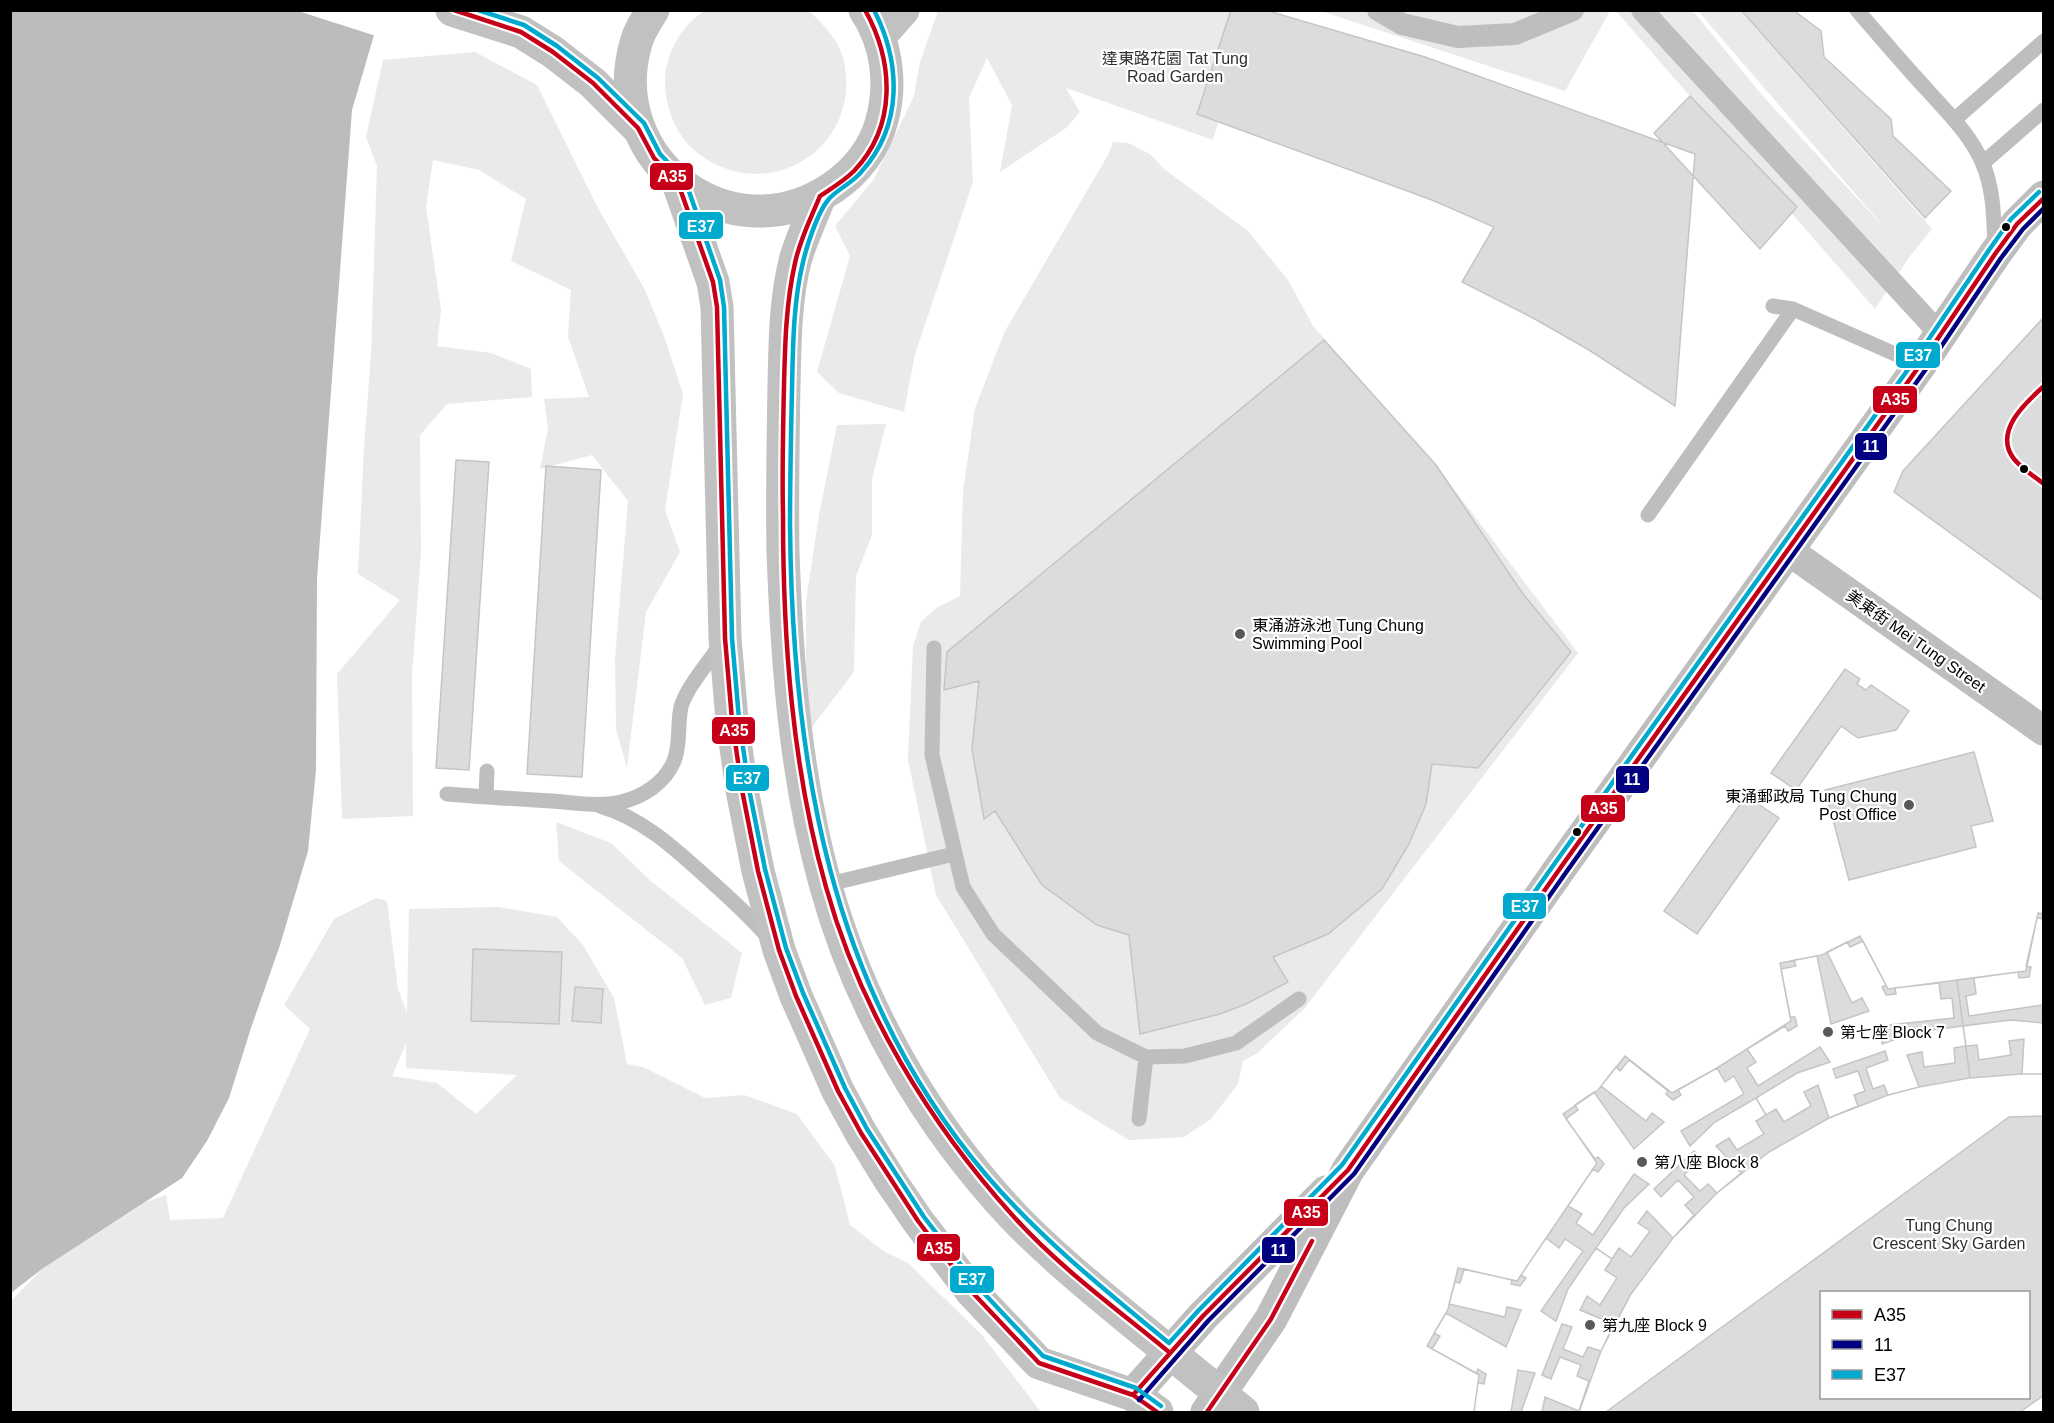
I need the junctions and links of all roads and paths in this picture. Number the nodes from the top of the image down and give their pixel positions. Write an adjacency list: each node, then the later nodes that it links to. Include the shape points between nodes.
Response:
1 (452, 10): 12 (main road, via 521,32 553,52 593,83)
2 (653, 10): 12 (main road, via 636,42 631,66 631,98)
3 (903, 10): 8 (main road)
4 (1378, 10): 5 (street, via 1402,24 1458,37 1515,34)
5 (1573, 10)
6 (1642, 10): 20 (street)
7 (1857, 10): 11 (lane)
8 (872, 24): 15 (main road, via 888,76 880,127 856,167)
9 (2043, 41): 11 (lane)
10 (2043, 110): 13 (lane)
11 (1954, 120): 13 (lane)
12 (638, 128): 14 (main road, via 654,158)
13 (1983, 163): 17 (lane, via 1993,213)
14 (678, 183): 15 (main road, via 723,206 747,211 789,207); 24 (main road, via 713,282 717,308)
15 (820, 196): 32 (main road, via 795,261 786,323 782,493 785,617 792,698 802,774)
16 (2043, 197): 17 (street)
17 (1995, 254): 20 (street)
18 (1773, 306): 19 (lane)
19 (1793, 309): 21 (lane); 22 (lane)
20 (1941, 335): 21 (street)
21 (1920, 365): 23 (street)
22 (1648, 515)
23 (1789, 551): 26 (street, 美東街 Mei Tung Street); 37 (street, via 1738,617)
24 (725, 638): 30 (lane, via 687,691 681,707 674,762 664,777 639,796); 33 (main road, via 742,790)
25 (934, 648): 31 (lane, via 932,755)
26 (2043, 730)
27 (488, 771): 29 (lane)
28 (447, 794): 29 (lane)
29 (486, 797): 30 (lane)
30 (594, 804): 33 (lane, via 628,817 665,841 747,913)
31 (951, 855): 32 (lane); 35 (lane, via 963,887 993,934 1096,1034)
32 (825, 885): 38 (main road, via 843,940 882,1029 924,1102 954,1144 1046,1249)
33 (779, 950): 39 (main road, via 847,1108 890,1180 946,1260 1039,1363)
34 (1299, 999): 35 (lane, via 1236,1042 1185,1056)
35 (1146, 1057): 36 (lane)
36 (1139, 1119)
37 (1348, 1170): 38 (street); 40 (street)
38 (1170, 1353): 39 (street); 40 (main road)
39 (1145, 1404)
40 (1224, 1407)

